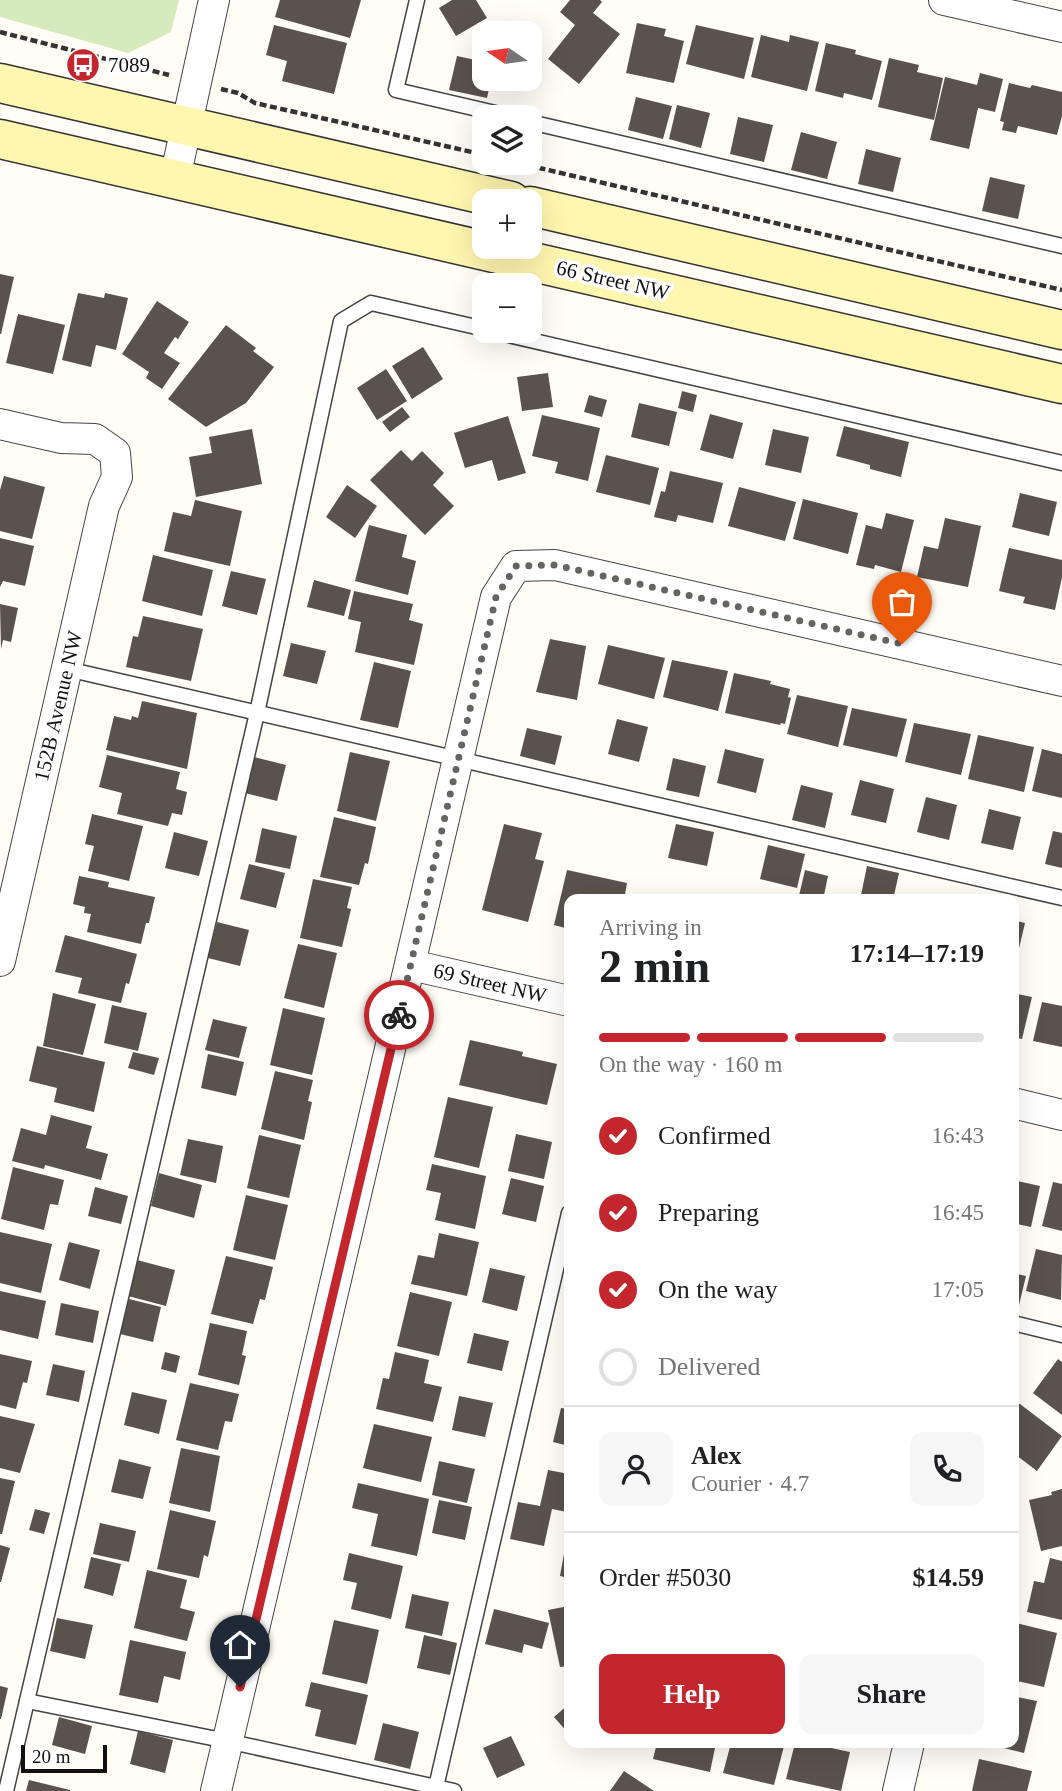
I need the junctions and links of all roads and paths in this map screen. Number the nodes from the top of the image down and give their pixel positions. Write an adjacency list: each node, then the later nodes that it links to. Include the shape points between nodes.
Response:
1 (214, 0): 11 (street)
2 (417, 0): 9 (lane, via 396,90)
3 (944, 0): 4 (street)
4 (1062, 27)
5 (0, 32): 6 (path)
6 (149, 71)
7 (0, 83): 11 (main road)
8 (238, 93): 13 (path, via 255,103)
9 (472, 108)
10 (542, 124): 18 (lane)
11 (186, 125): 15 (street); 16 (main road)
12 (0, 139): 15 (main road, 66 Street NW)
13 (472, 152)
14 (542, 169): 19 (path)
15 (175, 178): 23 (main road, 66 Street NW)
16 (472, 192)
17 (542, 209): 21 (main road)
18 (1062, 246)
19 (1062, 290)
20 (472, 326): 28 (lane, via 371,303 341,321)
21 (1062, 330)
22 (542, 343): 25 (lane)
23 (1062, 384)
24 (0, 424): 26 (street, 152B Avenue NW, via 61,438 96,439 115,453 117,477 104,506)
25 (1062, 463)
26 (67, 669): 28 (lane); 31 (street, 152B Avenue NW)
27 (1062, 681): 29 (street, via 555,565 516,566 496,597)
28 (257, 713): 29 (lane); 39 (lane)
29 (458, 759): 30 (lane); 32 (street)
30 (1062, 898)
31 (0, 961)
32 (411, 965): 33 (street, 69 Street NW); 40 (street)
33 (564, 1000)
34 (1019, 1104): 35 (street)
35 (1062, 1115)
36 (564, 1235): 42 (lane)
37 (1019, 1324): 38 (lane)
38 (1062, 1335)
39 (27, 1701): 40 (lane); 43 (lane)
40 (227, 1741): 42 (lane); 44 (street)
41 (908, 1748): 46 (street)
42 (436, 1787): 45 (lane)
43 (6, 1791)
44 (216, 1791)
45 (454, 1791)
46 (898, 1791)

